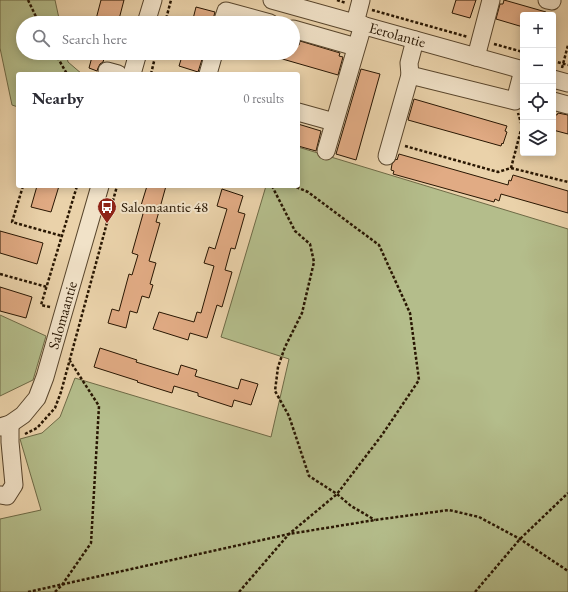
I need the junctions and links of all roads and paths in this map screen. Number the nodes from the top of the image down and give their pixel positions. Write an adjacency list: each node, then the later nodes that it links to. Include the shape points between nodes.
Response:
1 (28, 0): 9 (path)
2 (153, 0): 10 (street)
3 (171, 0): 11 (path)
4 (272, 0): 13 (street, Eerolantie)
5 (337, 0): 7 (path)
6 (491, 0): 16 (street)
7 (360, 3): 13 (street); 16 (path)
8 (226, 11): 12 (street)
9 (36, 16)
10 (148, 16)
11 (167, 16)
12 (244, 16)
13 (359, 24): 15 (street, Eerolantie); 18 (street)
14 (300, 32): 18 (street)
15 (416, 40): 20 (street, Eerolantie); 33 (street, via 409,63)
16 (480, 40): 19 (path); 20 (street)
17 (568, 46): 26 (path)
18 (356, 47): 41 (street)
19 (520, 51)
20 (476, 57): 28 (street, Eerolantie)
21 (59, 60): 29 (path)
22 (136, 60): 30 (street)
23 (154, 60): 31 (path)
24 (212, 60): 32 (street)
25 (556, 62): 26 (path)
26 (564, 64): 27 (path)
27 (568, 65)
28 (520, 69)
29 (66, 72)
30 (133, 72)
31 (151, 72)
32 (209, 72)
33 (410, 76): 37 (street); 42 (street)
34 (556, 80): 35 (street)
35 (568, 83)
36 (521, 84): 37 (street)
37 (519, 95): 44 (path, via 522,126)
38 (556, 102): 39 (street)
39 (568, 105)
40 (300, 113): 41 (street)
41 (334, 122): 43 (street)
42 (389, 149): 44 (path, via 498,172)
43 (326, 151)
44 (511, 168): 45 (path)
45 (568, 182)
46 (22, 188): 51 (path, via 12,222)
47 (76, 188): 51 (path)
48 (99, 188): 54 (street, Salomaantie)
49 (273, 188): 59 (path, via 295,231 310,244 314,262 302,313 278,367 275,391 288,416 310,476)
50 (299, 188): 59 (path, via 308,192 379,245 410,313 419,380 382,435)
51 (62, 236): 53 (path)
52 (0, 274): 53 (path)
53 (46, 287): 54 (path, via 41,304)
54 (64, 312): 55 (path); 57 (street, Salomaantie, via 37,398 24,415)
55 (81, 316)
56 (70, 361): 65 (path, via 99,406 90,543)
57 (5, 425): 60 (street, via 10,442 14,485 7,496)
58 (568, 493): 63 (path)
59 (337, 494): 61 (path); 62 (path)
60 (0, 495)
61 (375, 520): 62 (path); 63 (path, via 449,510 479,518)
62 (289, 534): 65 (path); 68 (path)
63 (520, 539): 64 (path); 69 (path)
64 (568, 571)
65 (62, 585): 66 (path); 67 (path)
66 (28, 592)
67 (55, 592)
68 (239, 592)
69 (475, 592)

